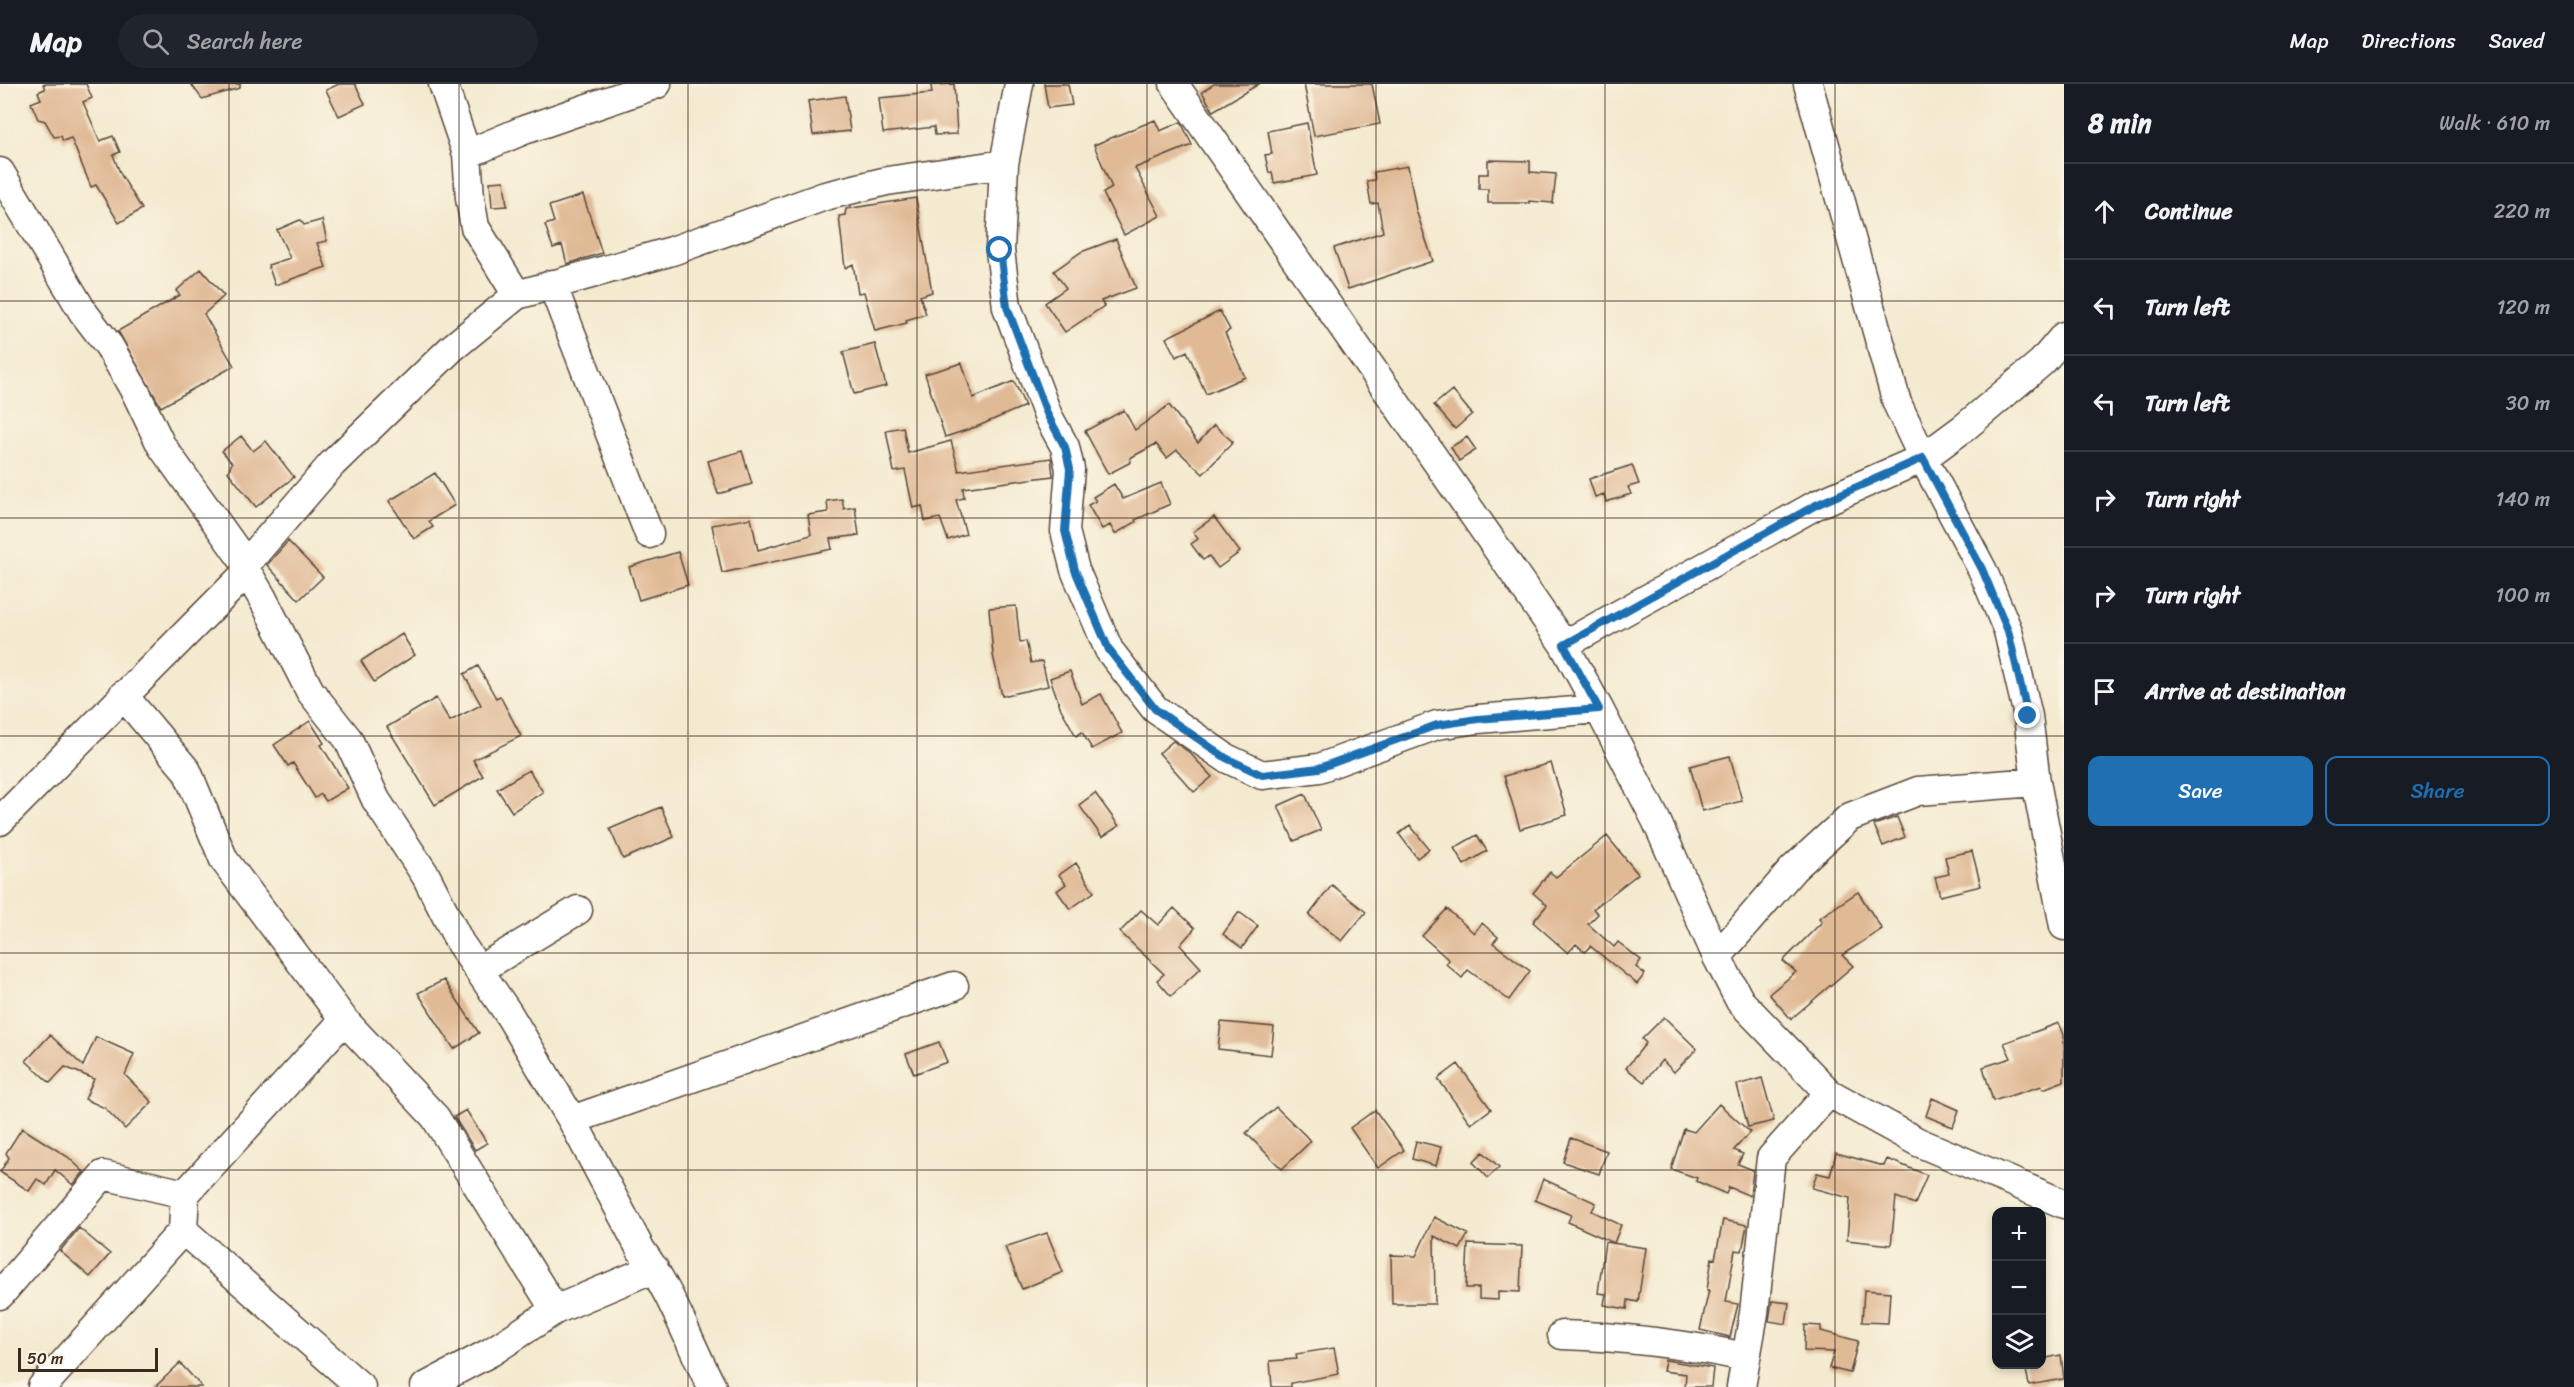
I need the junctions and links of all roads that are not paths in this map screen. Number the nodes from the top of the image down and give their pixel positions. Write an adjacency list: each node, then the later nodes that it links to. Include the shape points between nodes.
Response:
1 (443, 84): 6 (street)
2 (657, 84): 6 (street)
3 (1019, 84): 7 (street)
4 (1174, 84): 15 (street)
5 (1808, 84): 12 (street, via 1897,403)
6 (467, 154): 10 (street, via 475,227)
7 (1004, 164): 9 (street, via 887,181 825,196 672,251); 17 (street, via 1000,250 1007,307 1048,416 1065,447 1070,469 1065,531 1075,570 1109,650 1155,709 1226,758 1262,775 1319,768 1437,725)
8 (0, 172): 14 (street, via 83,312 109,346 161,445)
9 (552, 284): 10 (street); 13 (street)
10 (518, 295): 14 (street, via 452,348 332,464)
11 (2064, 336): 12 (street, via 2042,362)
12 (1923, 458): 15 (street, via 1816,505); 18 (street, via 1982,569 2008,631 2028,716)
13 (649, 534)
14 (246, 568): 16 (street); 23 (street, via 310,691 348,739 376,800 426,876 460,943)
15 (1564, 645): 17 (street)
16 (123, 695): 19 (street); 25 (street, via 187,771 224,860)
17 (1599, 709): 22 (street, via 1656,820)
18 (2036, 782): 21 (street); 22 (street, via 1918,791 1850,817 1793,869)
19 (0, 821)
20 (579, 910): 23 (street)
21 (2064, 926)
22 (1717, 957): 26 (street, via 1740,1001)
23 (479, 970): 27 (street)
24 (954, 986): 27 (street)
25 (344, 1020): 28 (street); 33 (street, via 435,1117)
26 (1829, 1093): 29 (street, via 1918,1142); 35 (street, via 1771,1158 1754,1313)
27 (572, 1120): 31 (street)
28 (185, 1194): 30 (street); 32 (street, via 103,1175)
29 (2064, 1204)
30 (183, 1230): 36 (street); 37 (street)
31 (654, 1268): 33 (street); 39 (street)
32 (0, 1294)
33 (555, 1310): 38 (street, via 491,1352)
34 (1562, 1335): 35 (street, via 1639,1340)
35 (1745, 1357): 40 (street)
36 (42, 1387)
37 (361, 1387)
38 (424, 1387)
39 (712, 1387)
40 (1741, 1387)

